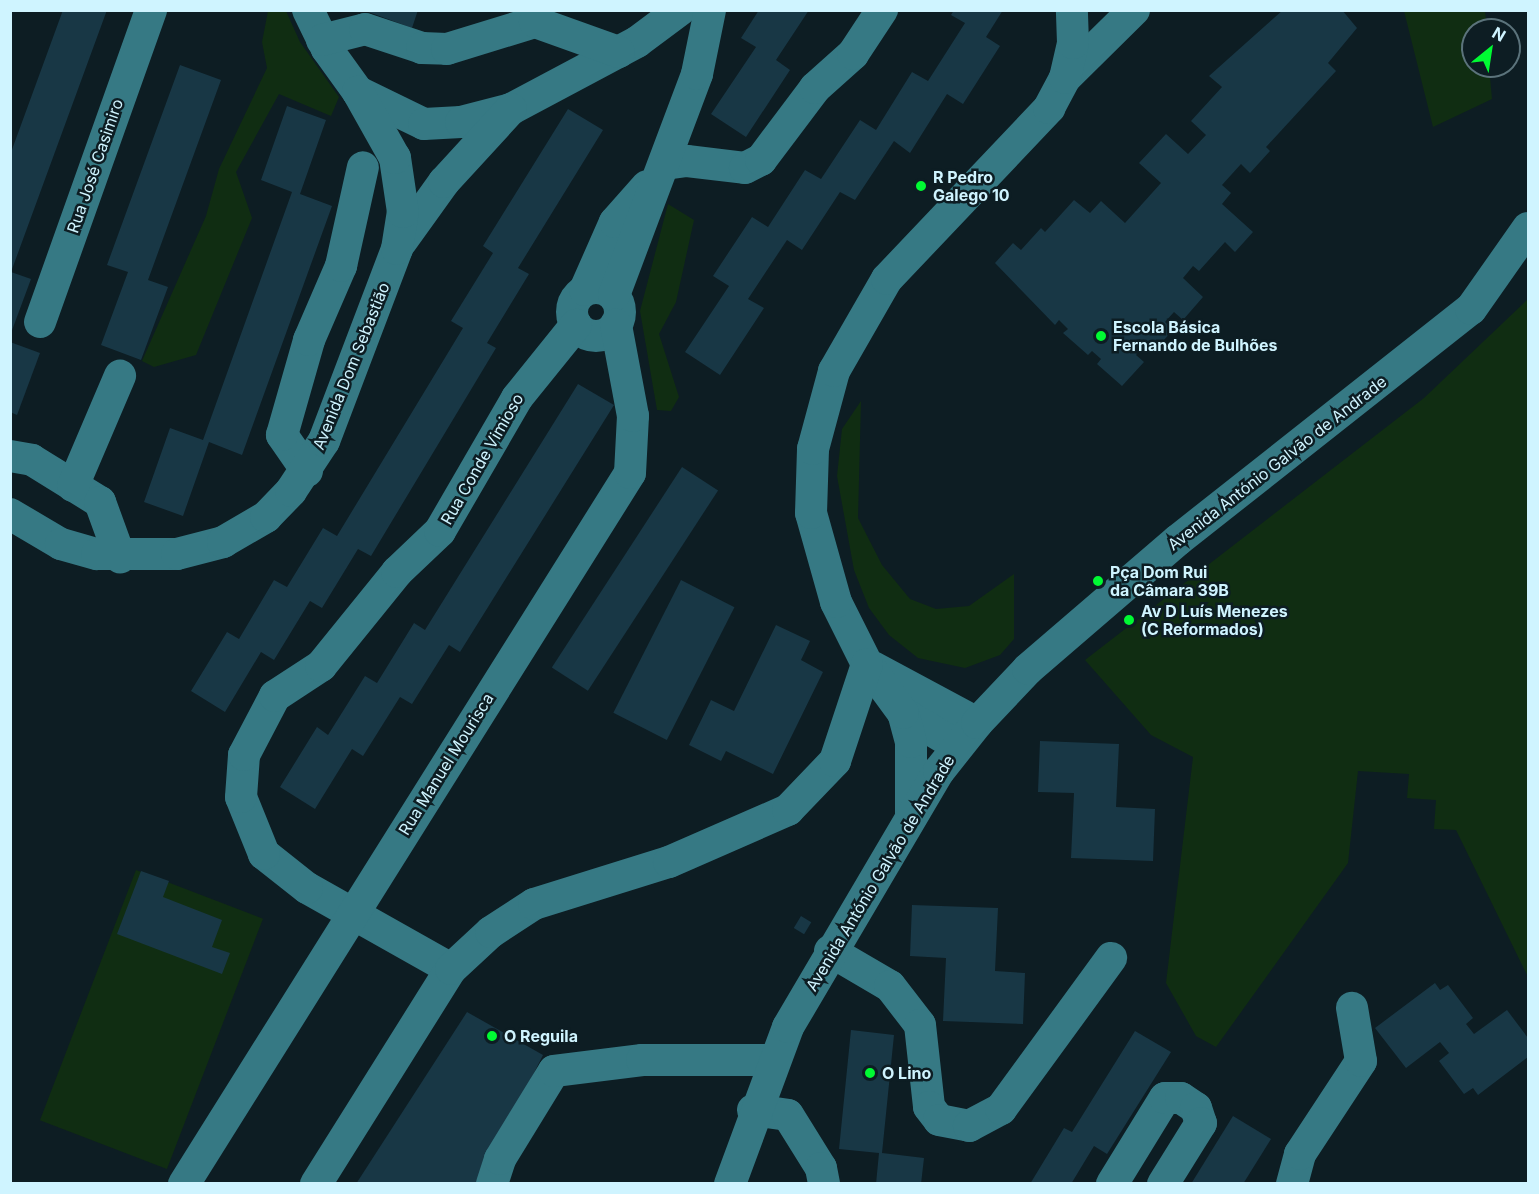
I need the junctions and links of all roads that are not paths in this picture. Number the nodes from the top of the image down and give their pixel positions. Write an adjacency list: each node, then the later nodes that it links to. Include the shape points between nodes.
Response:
1 (151, 10): 18 (street, Rua José Casimiro)
2 (308, 10): 8 (street)
3 (680, 10): 9 (street)
4 (710, 10): 13 (street, via 697,74)
5 (882, 10): 13 (street, via 853,54 815,88 761,160 745,168 687,161)
6 (1072, 10): 10 (street, via 1073,43)
7 (1134, 10): 10 (street)
8 (322, 40): 9 (street, via 365,29 422,48 447,49 535,22); 11 (street)
9 (619, 52): 12 (street)
10 (1065, 78): 25 (street, via 1049,108 1016,147 887,279 834,371 813,449 811,513 836,602)
11 (358, 92): 12 (street, via 424,124 461,122); 16 (street, via 395,158 403,212)
12 (511, 109): 16 (street, via 444,182)
13 (665, 164): 17 (street)
14 (363, 167): 21 (street, via 340,266 309,340 282,435)
15 (1528, 228): 27 (street, Avenida António Galvão de Andrade, via 1471,309 1178,540 1028,669)
16 (397, 249): 21 (street, Avenida Dom Sebastião)
17 (605, 303): 29 (street, Rua Manuel Mourisca, via 633,416 630,473); 29 (street, Rua Conde Vimioso, via 596,336 576,325 517,398 440,531 383,588 321,666 275,696 244,755 241,797 264,854 282,873)
18 (40, 322)
19 (120, 376): 22 (street)
20 (10, 456): 22 (street, via 32,460)
21 (307, 471): 24 (street, Avenida Dom Sebastião, via 266,517 223,542 177,554)
22 (73, 486): 24 (street, via 100,502)
23 (10, 514): 24 (street, Avenida Dom Sebastião, via 61,544)
24 (120, 557)
25 (867, 664): 26 (street); 27 (street); 32 (street, via 835,761 788,810 669,862 534,904 491,932)
26 (903, 712): 27 (street); 28 (street, via 911,742)
27 (968, 735): 28 (street, Avenida António Galvão de Andrade)
28 (911, 816): 30 (street, Avenida António Galvão de Andrade)
29 (350, 915): 32 (street, Rua Conde Vimioso); 37 (street, Rua Manuel Mourisca)
30 (830, 951): 31 (street, via 890,986 920,1025 929,1107 939,1120 969,1126 1001,1109); 34 (street, Avenida António Galvão de Andrade)
31 (1111, 957)
32 (451, 969): 38 (street)
33 (1352, 1008): 43 (street, via 1361,1061 1300,1154)
34 (773, 1060): 35 (street, Avenida António Galvão de Andrade); 39 (street, via 642,1060 554,1071 500,1159)
35 (753, 1110): 40 (street, Avenida António Galvão de Andrade); 41 (street, via 788,1115 817,1161)
36 (1114, 1183): 42 (street, via 1165,1098 1181,1098 1196,1108 1201,1123)
37 (184, 1184)
38 (316, 1184)
39 (492, 1184)
40 (730, 1184)
41 (824, 1184)
42 (1163, 1184)
43 (1292, 1184)

